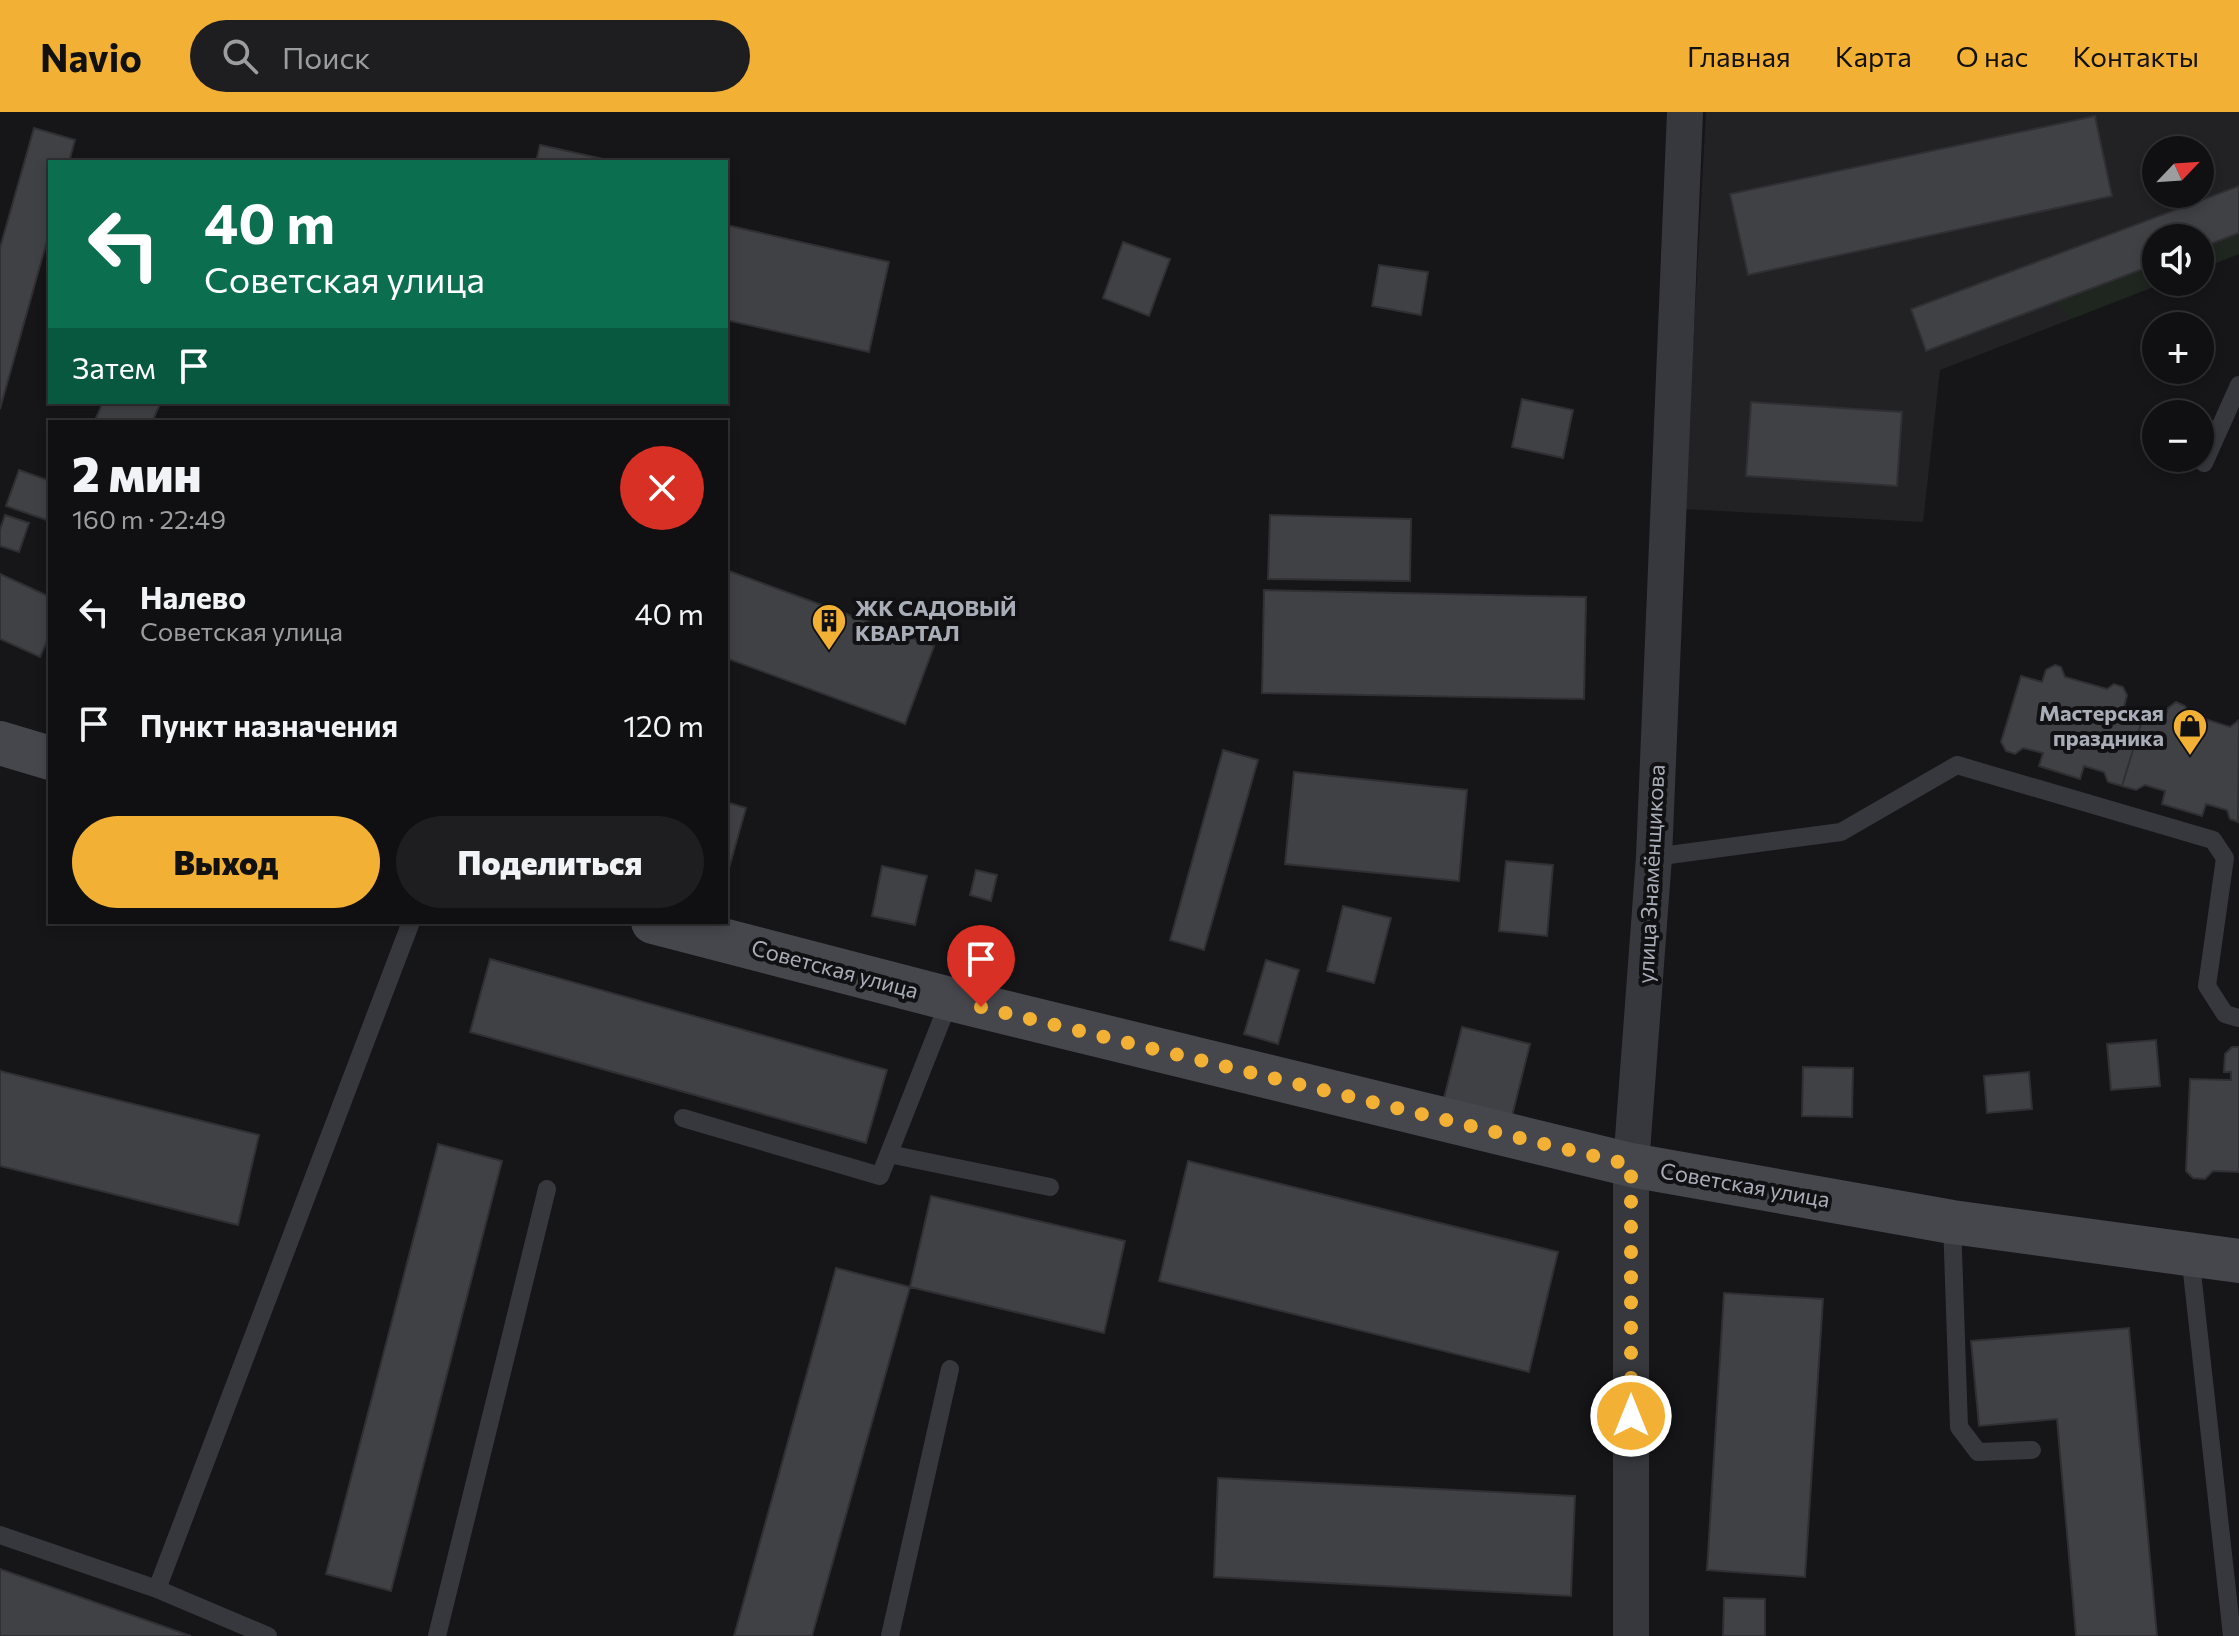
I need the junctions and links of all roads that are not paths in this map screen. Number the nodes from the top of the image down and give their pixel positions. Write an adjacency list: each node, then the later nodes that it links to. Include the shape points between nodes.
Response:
1 (1685, 112): 6 (street, улица Знамёнщикова)
2 (2239, 385): 3 (lane)
3 (2214, 441)
4 (0, 743): 5 (street)
5 (48, 757)
6 (1654, 857): 10 (lane, via 1841,832 1957,765 2213,840 2225,858 2207,986 2225,1014); 13 (street, улица Знамёнщикова)
7 (410, 924): 22 (lane)
8 (661, 924): 9 (street, Советская улица)
9 (950, 999): 12 (lane); 13 (street, Советская улица)
10 (2239, 1018)
11 (683, 1118): 12 (lane, via 880,1176)
12 (889, 1154): 14 (lane)
13 (1631, 1165): 16 (street, Советская улица); 26 (street, улица Знамёнщикова)
14 (1050, 1187)
15 (547, 1189): 24 (lane)
16 (1952, 1222): 17 (street, Советская улица); 20 (lane, via 1959,1427 1978,1452)
17 (2190, 1254): 18 (street, Советская улица); 27 (lane)
18 (2239, 1261)
19 (950, 1369): 25 (lane)
20 (2032, 1450)
21 (0, 1535): 22 (lane)
22 (157, 1589): 23 (lane)
23 (259, 1634)
24 (437, 1636)
25 (890, 1636)
26 (1631, 1636)
27 (2232, 1636)

